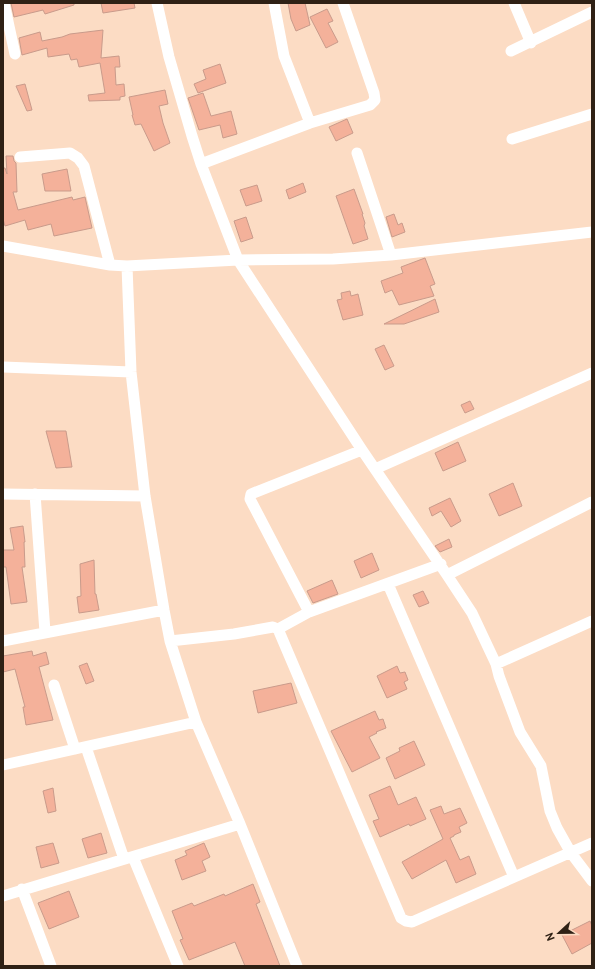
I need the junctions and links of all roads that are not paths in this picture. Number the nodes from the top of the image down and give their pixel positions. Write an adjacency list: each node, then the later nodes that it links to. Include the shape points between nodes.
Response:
1 (4, 3): 9 (street)
2 (157, 3): 15 (street, via 169,57)
3 (274, 3): 11 (street, via 284,56)
4 (343, 3): 11 (street, via 374,93 374,100 370,105)
5 (514, 3): 7 (street)
6 (592, 12): 7 (street)
7 (531, 43): 8 (street)
8 (511, 52)
9 (15, 54)
10 (592, 114): 12 (street)
11 (310, 123): 15 (street)
12 (512, 139)
13 (357, 153): 18 (street)
14 (20, 157): 20 (street, via 70,153 78,158 84,166)
15 (201, 164): 19 (street)
16 (592, 232): 18 (street)
17 (3, 246): 20 (street)
18 (391, 255): 19 (street, via 333,259)
19 (238, 260): 21 (street); 25 (street)
20 (110, 265): 21 (street)
21 (127, 266): 23 (street)
22 (3, 367): 23 (street)
23 (131, 372): 29 (street)
24 (592, 373): 26 (street)
25 (362, 450): 26 (street); 35 (street, via 250,494 250,499)
26 (375, 469): 31 (street)
27 (3, 494): 28 (street)
28 (35, 494): 29 (street); 38 (street)
29 (145, 496): 34 (street)
30 (592, 502): 32 (street)
31 (441, 564): 32 (street); 33 (street)
32 (448, 575): 41 (street, via 472,614)
33 (388, 584): 35 (street); 50 (street)
34 (164, 610): 38 (street); 40 (street)
35 (309, 612): 37 (street)
36 (592, 621): 41 (street)
37 (278, 629): 40 (street, via 273,627); 50 (street, via 401,918 412,922)
38 (45, 632): 39 (street)
39 (3, 640)
40 (170, 641): 43 (street)
41 (496, 664): 48 (street, via 520,732 541,766 550,811)
42 (54, 685): 44 (street)
43 (196, 722): 44 (street); 46 (street)
44 (80, 748): 45 (street); 49 (street)
45 (3, 765)
46 (240, 824): 49 (street); 57 (street)
47 (592, 842): 48 (street)
48 (571, 853): 50 (street); 51 (street)
49 (128, 858): 53 (street); 56 (street)
50 (514, 878)
51 (592, 881)
52 (3, 884): 54 (street)
53 (22, 889): 54 (street); 55 (street)
54 (4, 895)
55 (52, 966)
56 (178, 966)
57 (297, 966)

